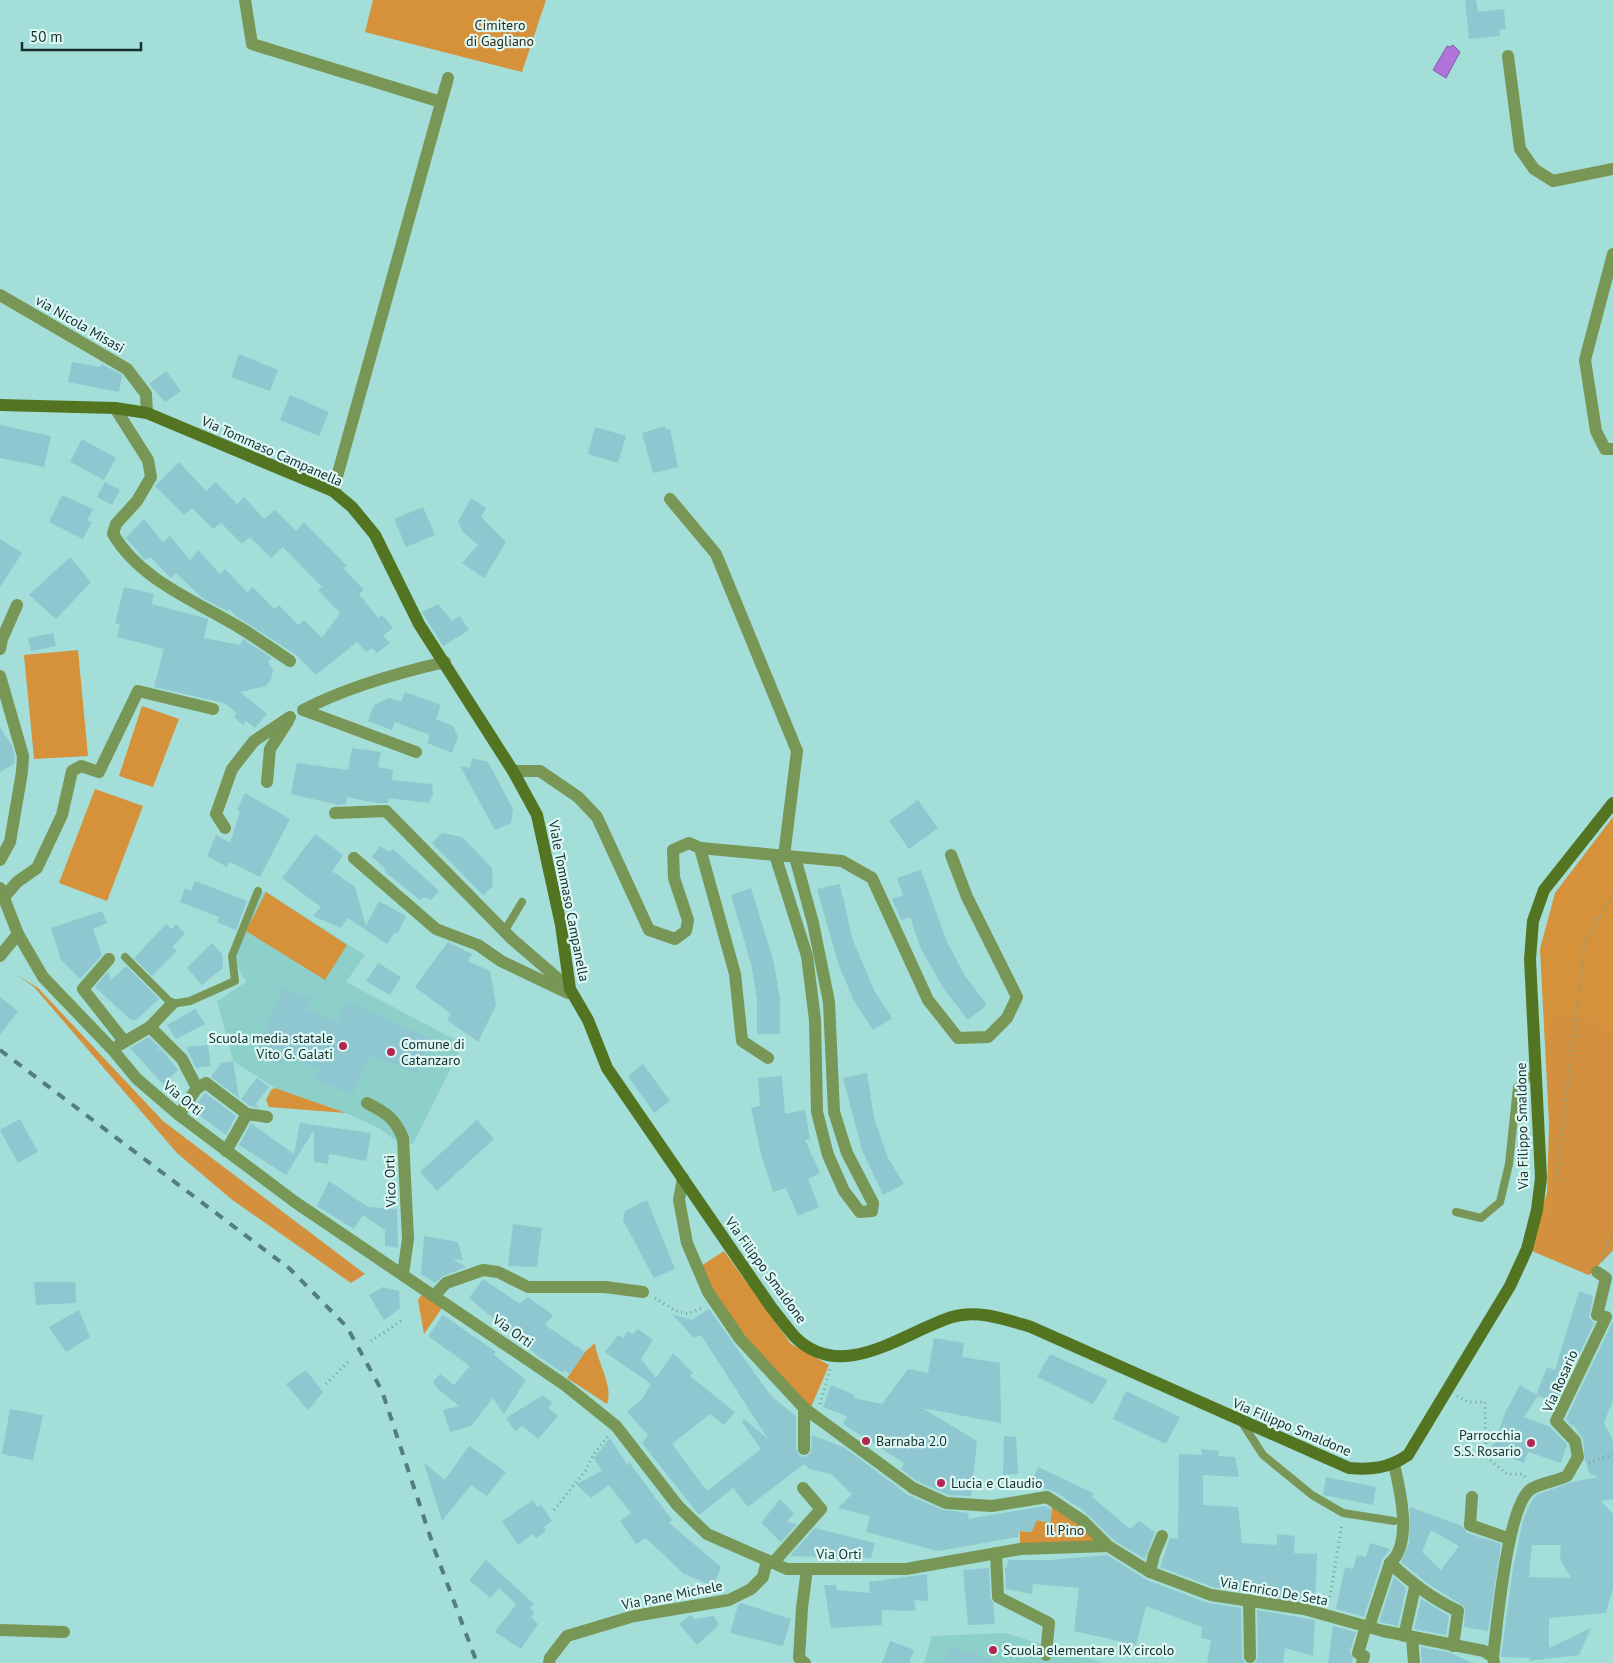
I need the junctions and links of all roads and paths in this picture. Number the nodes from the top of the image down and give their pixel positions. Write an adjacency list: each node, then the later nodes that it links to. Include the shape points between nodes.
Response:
1 (245, 0): 4 (street, via 252,44)
2 (1508, 56): 5 (street, via 1520,149 1534,169 1554,181)
3 (448, 78): 4 (street)
4 (442, 102): 12 (street)
5 (1613, 170)
6 (1613, 254): 11 (street, via 1585,360 1596,432 1605,449)
7 (0, 295): 10 (street, via Nicola Misasi, via 127,368 146,394)
8 (0, 406): 9 (street, Via Tommaso Campanella)
9 (115, 408): 10 (street, Via Tommaso Campanella); 16 (street, via 148,460 151,477 137,501 116,524 113,534 119,545 138,567)
10 (147, 413): 12 (street, Via Tommaso Campanella)
11 (1613, 449)
12 (333, 491): 17 (street, Via Tommaso Campanella, via 352,506 375,535 419,624)
13 (670, 498): 31 (street, via 716,554 797,751)
14 (17, 605): 15 (street)
15 (0, 649)
16 (290, 661)
17 (446, 662): 20 (street, via 330,696); 23 (street, Via Tommaso Campanella)
18 (0, 676): 33 (street, via 23,756 10,842)
19 (213, 708): 35 (street, via 138,691 99,772 80,766 72,771 62,816 37,868)
20 (303, 710): 21 (street); 22 (street)
21 (290, 717): 24 (street, via 270,749); 28 (street, via 254,741 232,769 216,814)
22 (416, 752)
23 (513, 771): 27 (street, Via Tommaso Campanella); 29 (street, via 540,771 578,797 597,817 649,930 675,939 686,932 688,920 674,878 673,850 689,843)
24 (267, 782)
25 (1613, 803): 49 (street, Via Filippo Smaldone, via 1544,890 1533,922 1530,959)
26 (334, 813): 38 (street, via 386,811)
27 (537, 815): 43 (street, Viale Tommaso Campanella)
28 (224, 828)
29 (700, 848): 31 (street); 48 (street, via 735,974 742,1041)
30 (951, 854): 31 (street, via 967,897 1017,997 1007,1018 988,1037 958,1038 928,1000 872,878 842,861)
31 (785, 856): 31 (street, via 807,956 815,1020 817,1112 828,1155 844,1191 860,1212 872,1211 873,1202 847,1153 834,1112 829,1002 813,923)
32 (354, 858): 43 (street, via 436,929 478,944 501,960)
33 (0, 860)
34 (258, 891): 44 (lane, via 232,956 235,981 190,1001)
35 (2, 892): 39 (street, Via Orti)
36 (1613, 894): 57 (path, via 1585,940)
37 (522, 902): 38 (lane)
38 (504, 932): 43 (street)
39 (18, 934): 40 (street); 47 (street, Via Orti, via 43,977)
40 (0, 956)
41 (125, 957): 44 (lane)
42 (108, 959): 46 (street, via 83,989)
43 (572, 993): 56 (street, Viale Tommaso Campanella, via 588,1020 607,1068)
44 (172, 1004): 45 (street)
45 (150, 1026): 46 (street); 50 (street, via 182,1059)
46 (124, 1041): 47 (street)
47 (112, 1049): 53 (street, Via Orti, via 137,1079)
48 (768, 1058)
49 (1536, 1072): 58 (lane, via 1517,1087 1509,1164 1500,1202 1481,1218); 71 (street, Via Filippo Smaldone, via 1540,1178 1537,1210 1527,1249 1510,1286)
50 (198, 1088): 52 (street, via 206,1082); 53 (street)
51 (367, 1103): 61 (street, Vico Orti, via 389,1115 403,1138 408,1239)
52 (247, 1114): 54 (street); 55 (street)
53 (179, 1116): 55 (street, Via Orti)
54 (266, 1117)
55 (226, 1151): 61 (street, Via Orti, via 294,1202)
56 (682, 1178): 64 (street, via 679,1200 687,1243); 68 (street, Via Filippo Smaldone, via 796,1338)
57 (1556, 1181)
58 (1456, 1212)
59 (1613, 1231): 60 (path)
60 (1597, 1272): 65 (street, Via Rosario, via 1606,1278 1597,1315)
61 (403, 1274): 63 (street, Via Orti)
62 (643, 1292): 63 (street, via 605,1287 528,1287 498,1272 484,1270 446,1283); 64 (path, via 674,1310 688,1314)
63 (435, 1295): 74 (street, Via Orti, via 565,1385)
64 (715, 1301): 72 (street, via 740,1339)
65 (1609, 1317): 79 (street, Via Rosario, via 1556,1421 1575,1442 1578,1457 1568,1476)
66 (404, 1318): 67 (path)
67 (371, 1341)
68 (834, 1356): 73 (path); 75 (street, Via Filippo Smaldone, via 868,1352 954,1316 989,1315 1031,1327)
69 (349, 1361): 70 (path)
70 (326, 1384)
71 (1448, 1391): 77 (street, Via Filippo Smaldone, via 1408,1455); 79 (path, via 1468,1402 1486,1402 1486,1458 1507,1474 1523,1474)
72 (804, 1408): 73 (street); 76 (street)
73 (816, 1416): 86 (street, via 913,1488 946,1503 992,1506 1047,1497 1083,1521)
74 (608, 1419): 81 (path, via 609,1436); 88 (street, Via Orti, via 678,1506 706,1534)
75 (1241, 1422): 77 (street, Via Filippo Smaldone, via 1349,1468 1371,1470); 82 (lane, via 1263,1455 1312,1495)
76 (804, 1449)
77 (1394, 1464): 89 (street, via 1404,1511 1397,1557)
78 (802, 1488): 88 (street, Via Pane Michele, via 821,1509)
79 (1530, 1490): 85 (street, via 1518,1509)
80 (1472, 1497): 85 (street, via 1470,1525)
81 (554, 1510)
82 (1343, 1513): 83 (lane); 93 (path)
83 (1394, 1521)
84 (1162, 1536): 91 (street)
85 (1510, 1539): 102 (street)
86 (1108, 1546): 87 (street, Via Orti); 91 (street, Via Enrico De Seta)
87 (996, 1553): 90 (street, Via Orti, via 906,1569); 100 (street, via 998,1597 1049,1623)
88 (770, 1562): 90 (street, Via Orti, via 787,1569); 103 (street, Via Pane Michele, via 763,1577 751,1589 729,1600 634,1616 567,1636)
89 (1390, 1563): 92 (street); 95 (street)
90 (807, 1569): 104 (street, via 799,1648 799,1658)
91 (1150, 1572): 94 (street, Via Enrico De Seta, via 1211,1595)
92 (1415, 1587): 98 (street); 99 (street, via 1458,1611)
93 (1330, 1597)
94 (1249, 1600): 95 (street, Via Enrico De Seta, via 1304,1609); 101 (street)
95 (1368, 1627): 98 (street, Via Enrico De Seta); 105 (street, via 1358,1653 1364,1656)
96 (0, 1630): 97 (street)
97 (64, 1632)
98 (1408, 1636): 99 (street, Via Enrico De Seta); 106 (street)
99 (1453, 1646): 102 (street, Via Enrico De Seta, via 1484,1651)
100 (1046, 1655)
101 (1250, 1657)
102 (1493, 1660)
103 (549, 1663)
104 (805, 1663)
105 (1362, 1663)
106 (1414, 1663)

